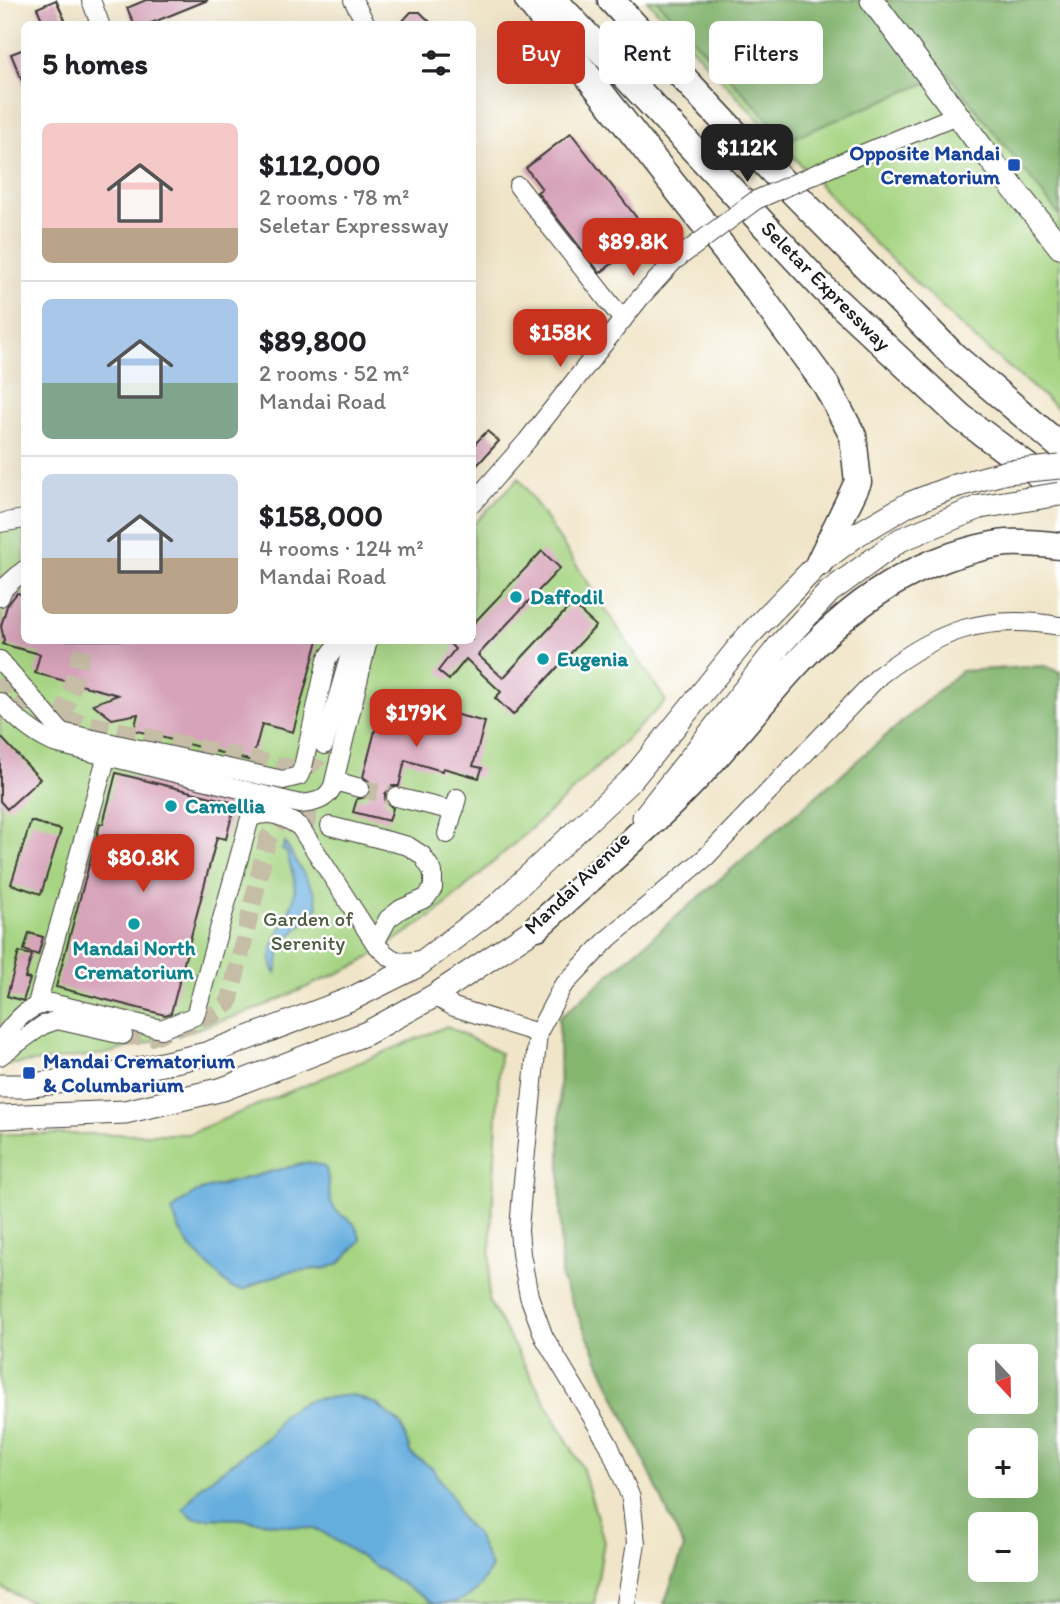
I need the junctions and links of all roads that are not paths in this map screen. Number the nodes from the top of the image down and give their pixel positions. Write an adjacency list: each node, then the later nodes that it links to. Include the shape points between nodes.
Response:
1 (91, 0): 7 (street)
2 (353, 0): 8 (street)
3 (528, 0): 20 (highway, via 757,290 826,385 853,436 858,482)
4 (554, 0): 15 (highway, Seletar Expressway, via 826,291 961,417)
5 (611, 0): 13 (highway, Seletar Expressway, via 954,356)
6 (872, 0): 9 (main road)
7 (99, 21)
8 (364, 21)
9 (958, 114): 11 (main road); 12 (street, bridge, via 756,200 674,261)
10 (518, 186): 12 (street)
11 (1060, 247)
12 (623, 320): 16 (street)
13 (1060, 446)
14 (1060, 467): 20 (main road, Mandai Avenue, bridge, via 1007,472 909,504)
15 (1060, 492): 38 (main road, Mandai Avenue, bridge, via 980,507 900,540 830,592 779,646 647,814)
16 (476, 499)
17 (21, 520): 18 (street)
18 (0, 523)
19 (1060, 546): 38 (highway, via 1007,543 975,548 919,568 839,620 799,659 689,787)
20 (819, 563): 40 (main road, Mandai Avenue, via 748,636 633,778 498,905)
21 (18, 572): 22 (street)
22 (0, 597)
23 (1060, 626): 43 (street, via 1016,621 968,626 909,653 880,675 706,857 609,938 562,986)
24 (338, 644): 29 (street, via 327,659 299,776 282,780)
25 (353, 644): 30 (street)
26 (367, 644): 33 (street)
27 (0, 660): 29 (street)
28 (0, 702): 31 (street, via 40,737)
29 (61, 732): 31 (street)
30 (324, 744)
31 (75, 748): 32 (street)
32 (107, 755): 33 (street, via 300,804 317,802 329,794); 42 (street)
33 (335, 781): 34 (street)
34 (360, 788)
35 (396, 797): 37 (street, via 456,805)
36 (330, 826): 39 (street, via 408,846 422,855 433,872 433,887 426,898 388,919)
37 (447, 834)
38 (537, 927): 41 (main road, Mandai Avenue)
39 (375, 943): 40 (street, via 390,959 408,963); 42 (street, via 300,827 288,818 261,812 250,818 195,1016 161,1029 51,1003)
40 (426, 959): 47 (main road, Mandai Avenue, via 353,998 206,1054 114,1075)
41 (434, 996): 43 (street); 48 (main road, Mandai Avenue, via 367,1033 223,1089 125,1112)
42 (37, 1004): 45 (street, via 22,1014)
43 (538, 1034): 49 (street, via 519,1230 522,1254 529,1296 544,1337 609,1445 631,1498 636,1543)
44 (123, 1035): 46 (street, via 57,1020)
45 (0, 1041)
46 (0, 1056)
47 (0, 1086)
48 (0, 1117)
49 (626, 1604)

